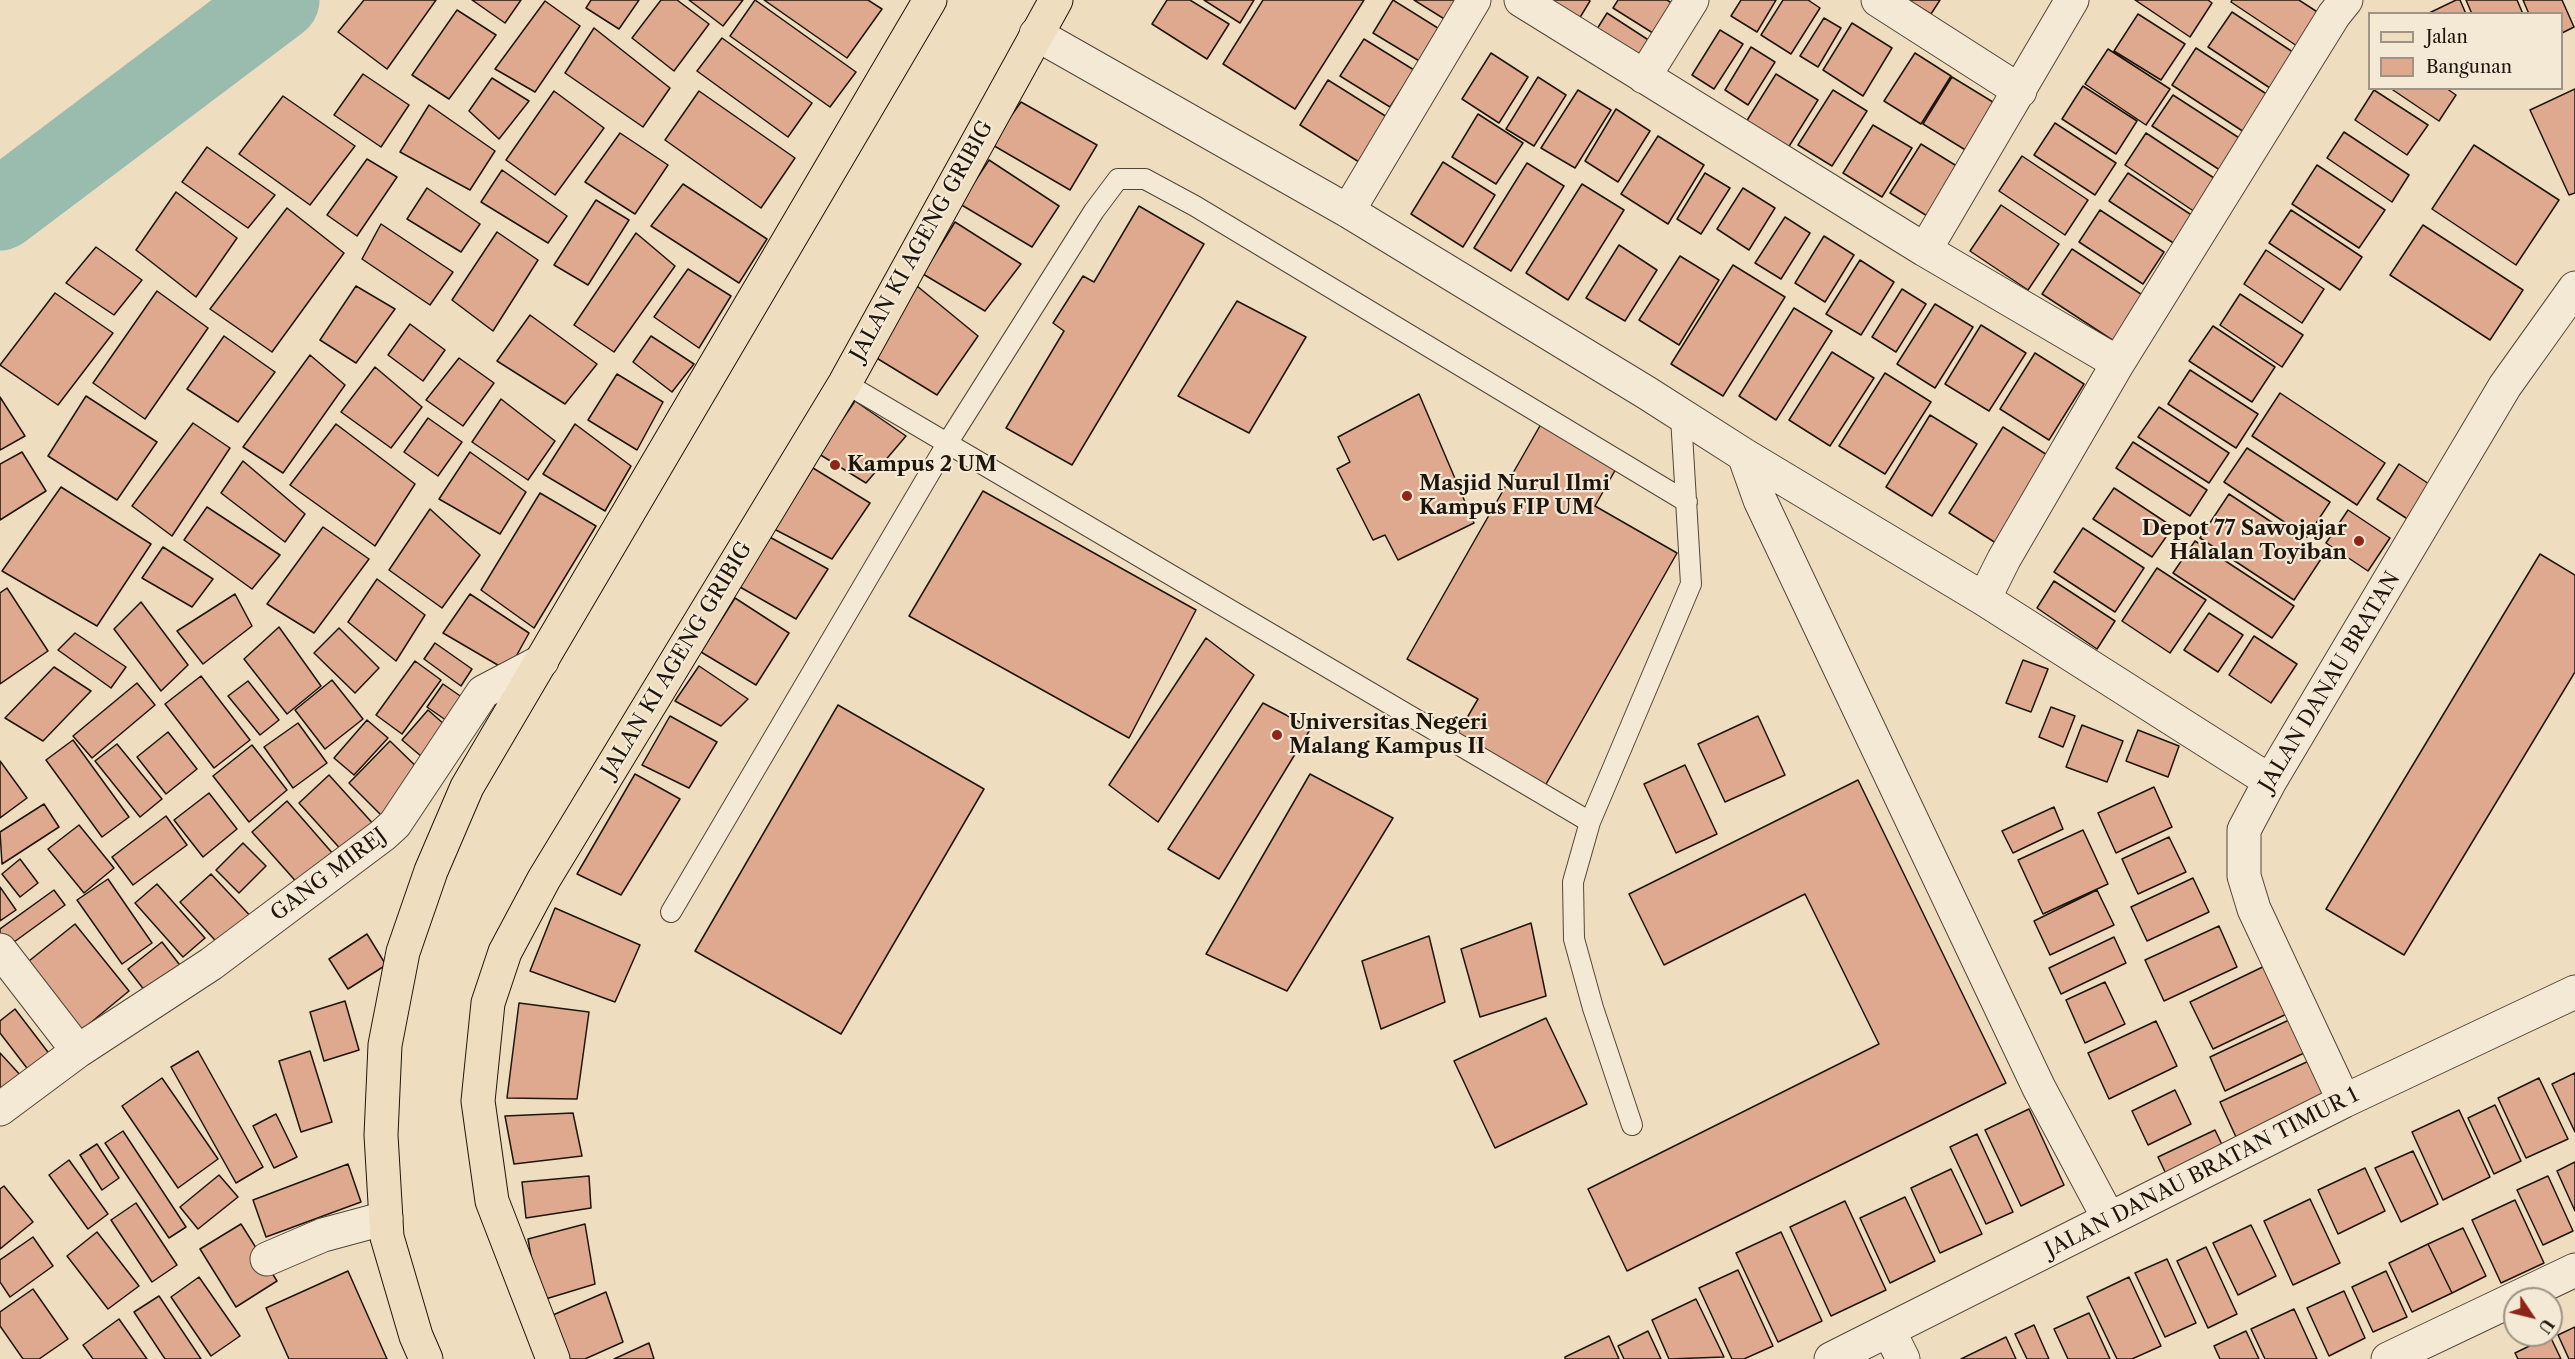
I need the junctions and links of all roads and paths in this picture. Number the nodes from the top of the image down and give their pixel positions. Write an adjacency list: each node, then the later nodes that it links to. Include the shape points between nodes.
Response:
1 (1056, 0): 9 (main road, JALAN KI AGENG GRIBIG)
2 (1474, 0): 12 (street)
3 (1521, 0): 10 (street)
4 (1692, 0): 10 (street)
5 (1878, 0): 11 (street)
6 (2072, 0): 11 (street)
7 (2346, 0): 15 (street)
8 (928, 1): 22 (main road)
9 (1036, 34): 12 (street); 16 (main road, JALAN KI AGENG GRIBIG)
10 (1644, 77): 13 (street)
11 (2020, 91): 13 (street)
12 (1348, 211): 17 (street)
13 (1925, 250): 15 (street)
14 (2575, 288): 23 (street, JALAN DANAU BRATAN, via 2505,386)
15 (2118, 363): 21 (street)
16 (844, 383): 18 (lane); 38 (main road, JALAN KI AGENG GRIBIG, via 544,879 505,952 488,1003 478,1101 492,1201)
17 (1682, 417): 19 (street); 20 (lane)
18 (948, 442): 20 (lane, via 1094,211 1118,179 1145,179 1247,236); 24 (lane); 25 (lane)
19 (1744, 455): 21 (street); 33 (street, via 1765,511 2029,1066)
20 (1688, 502): 24 (lane, via 1692,584)
21 (1984, 599): 23 (street)
22 (542, 661): 28 (street, GANG MIREJ, via 483,692 395,824 383,836 211,964); 32 (main road, via 467,787 403,952 385,1045 381,1135)
23 (2270, 781): 29 (street, JALAN DANAU BRATAN, via 2244,830 2244,876 2254,909)
24 (1590, 822): 31 (lane, via 1573,882 1574,939)
25 (671, 912)
26 (0, 950): 28 (street)
27 (2575, 992): 29 (street, JALAN DANAU BRATAN TIMUR 1)
28 (78, 1051): 30 (street, GANG MIREJ)
29 (2344, 1101): 33 (street, JALAN DANAU BRATAN TIMUR 1)
30 (0, 1109)
31 (1632, 1125)
32 (386, 1218): 34 (street, via 323,1235); 37 (main road, via 387,1237)
33 (2109, 1219): 36 (street, JALAN DANAU BRATAN TIMUR 1)
34 (267, 1259)
35 (2575, 1270): 40 (street)
36 (1897, 1345): 39 (street, JALAN DANAU BRATAN TIMUR 1)
37 (426, 1359)
38 (553, 1359)
39 (1831, 1359)
40 (2388, 1359)

